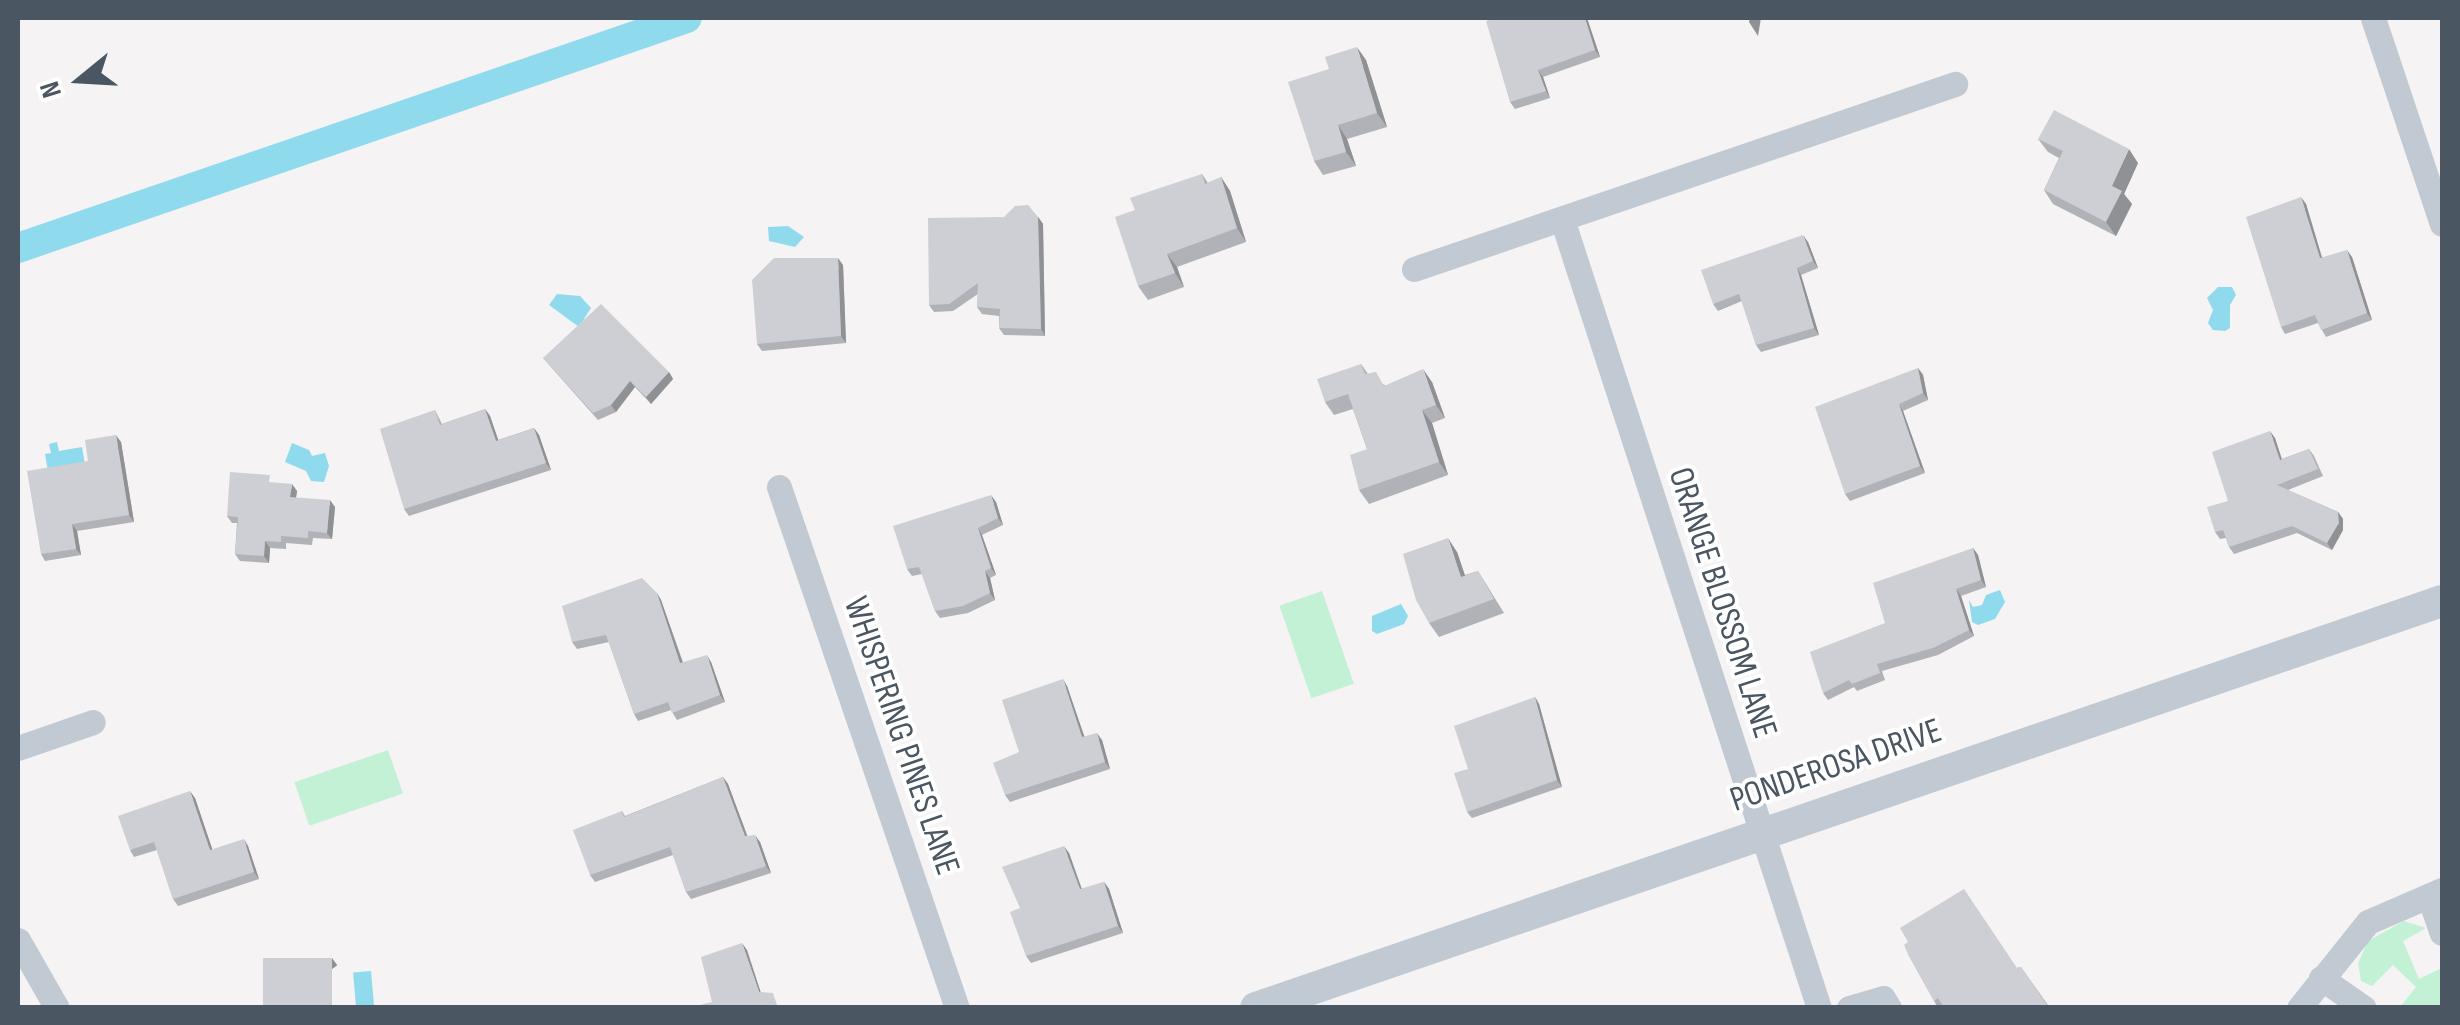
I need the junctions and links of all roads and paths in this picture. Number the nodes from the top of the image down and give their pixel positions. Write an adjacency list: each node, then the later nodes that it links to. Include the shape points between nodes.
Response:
1 (2373, 18): 4 (street)
2 (1955, 84): 3 (street)
3 (1562, 218): 5 (street); 10 (street, ORANGE BLOSSOM LANE)
4 (2442, 224)
5 (1414, 270)
6 (779, 487): 16 (street, WHISPERING PINES LANE)
7 (2442, 601): 10 (street, PONDEROSA DRIVE)
8 (93, 722): 9 (street)
9 (18, 748)
10 (1760, 835): 17 (street, PONDEROSA DRIVE); 18 (street, ORANGE BLOSSOM LANE)
11 (2436, 893): 12 (street); 14 (street, via 2368,922)
12 (2442, 933)
13 (18, 940): 15 (street)
14 (2321, 978): 21 (street); 22 (street)
15 (49, 1005)
16 (957, 1008)
17 (1256, 1008)
18 (1819, 1008)
19 (1849, 1008): 20 (street, via 1883,998)
20 (1889, 1008)
21 (2300, 1008)
22 (2364, 1008)

